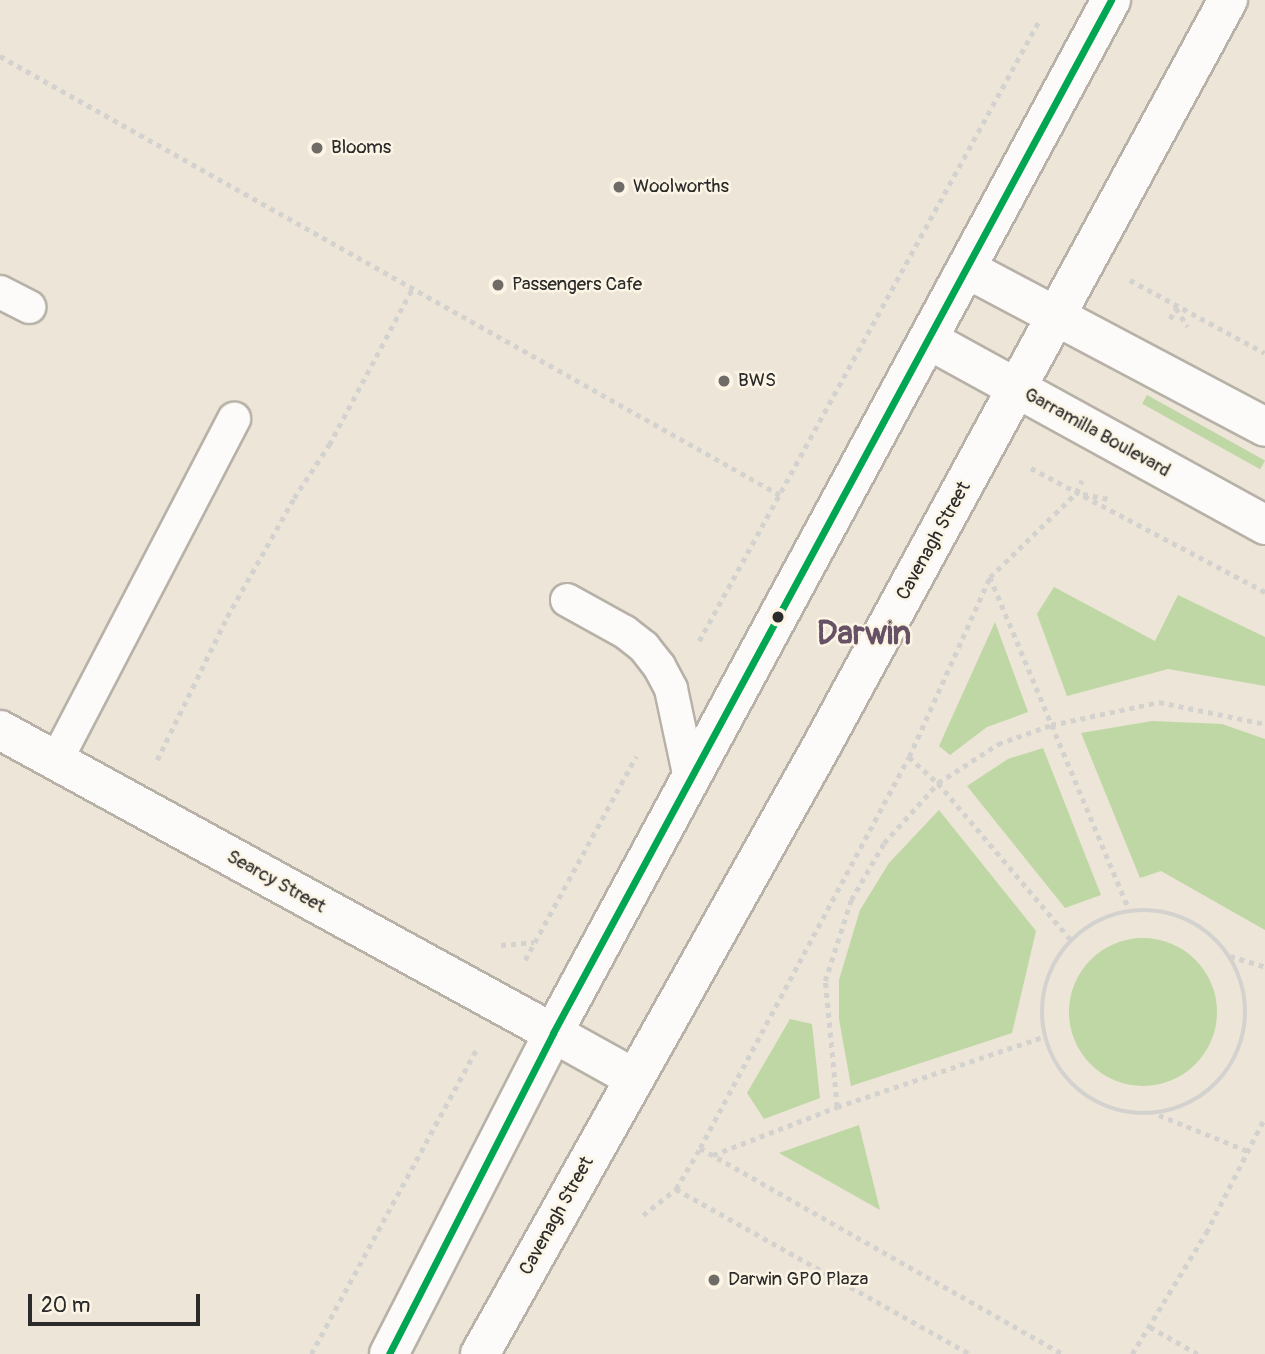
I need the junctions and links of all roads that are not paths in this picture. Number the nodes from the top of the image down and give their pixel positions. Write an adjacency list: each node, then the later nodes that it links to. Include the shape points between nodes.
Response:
1 (1111, 0): 3 (street)
2 (1228, 0): 6 (street, Cavenagh Street)
3 (967, 269): 6 (street); 7 (street)
4 (0, 292): 5 (lane)
5 (29, 307)
6 (1055, 317): 8 (street, Cavenagh Street); 10 (street)
7 (929, 340): 8 (street, Garramilla Boulevard); 15 (street)
8 (1016, 389): 11 (street, Garramilla Boulevard); 17 (street, Cavenagh Street)
9 (234, 419): 14 (lane)
10 (1265, 427)
11 (1265, 525)
12 (567, 600): 15 (lane, via 625,632 659,666 671,689)
13 (0, 730): 14 (street, Searcy Street)
14 (56, 761): 16 (street, Searcy Street)
15 (691, 783): 16 (street)
16 (553, 1033): 17 (street); 18 (street)
17 (634, 1078): 19 (street, Cavenagh Street)
18 (389, 1354)
19 (480, 1354)

